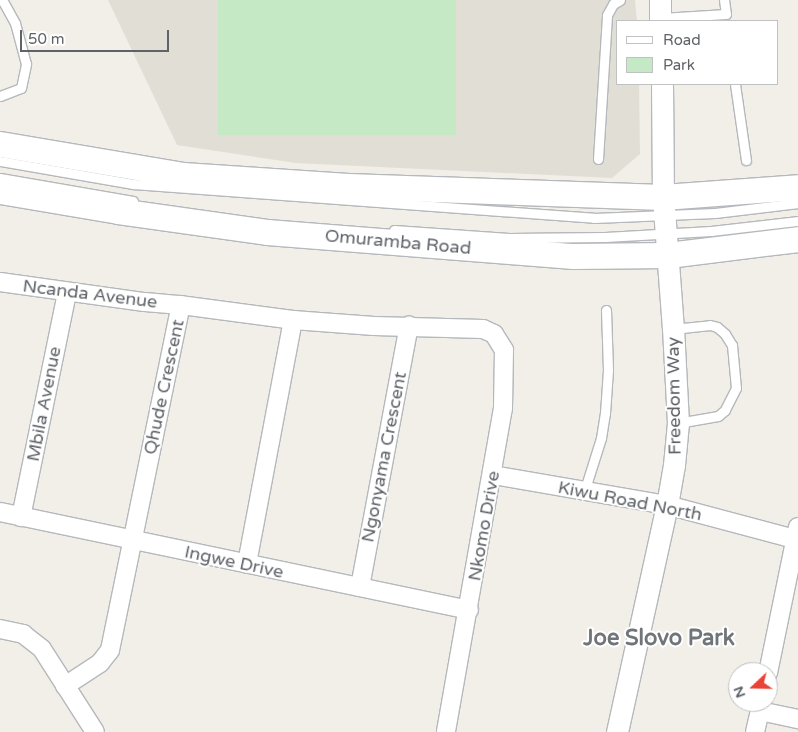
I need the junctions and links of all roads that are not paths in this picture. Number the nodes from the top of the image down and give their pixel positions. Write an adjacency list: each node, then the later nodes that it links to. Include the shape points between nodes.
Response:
1 (2, 0): 8 (lane, via 15,23 26,64 21,88)
2 (620, 0): 10 (lane, via 607,16)
3 (724, 0): 5 (lane)
4 (660, 13): 5 (lane)
5 (726, 18)
6 (662, 85): 19 (street, Freedom Way)
7 (735, 85): 11 (lane)
8 (0, 96)
9 (0, 144): 19 (main road, Omuramba Road, via 183,175 358,187)
10 (598, 159)
11 (746, 160)
12 (0, 161): 19 (lane, via 134,184)
13 (0, 178): 16 (lane)
14 (798, 188): 19 (main road, Omuramba Road)
15 (0, 191): 19 (main road, Omuramba Road, via 267,232 573,256)
16 (140, 202)
17 (798, 203): 19 (lane, via 715,212)
18 (798, 221): 19 (lane)
19 (665, 225): 20 (lane, via 614,237 509,238); 21 (main road, Omuramba Road); 28 (street, Freedom Way)
20 (383, 229)
21 (798, 239)
22 (0, 282): 23 (street, Ncanda Avenue)
23 (67, 292): 24 (street, Ncanda Avenue); 34 (street, Mbila Avenue)
24 (181, 305): 26 (street, Qhude Crescent); 36 (street, Qhude Crescent)
25 (606, 310): 31 (lane, via 608,370 605,413 601,438)
26 (294, 320): 27 (street); 37 (street)
27 (409, 326): 30 (street, Nkomo Drive, via 484,329 494,334 504,350 503,408); 38 (street, Ngonyama Crescent)
28 (674, 329): 29 (street, Freedom Way); 29 (lane, via 717,327 732,345 736,382 725,410 712,417)
29 (678, 423): 32 (street, Freedom Way)
30 (494, 475): 31 (street, Kiwu Road North); 40 (street, Nkomo Drive)
31 (584, 492): 32 (street, Kiwu Road North)
32 (667, 505): 35 (street, Kiwu Road North); 49 (street, Freedom Way)
33 (0, 512): 34 (street, Ingwe Drive)
34 (21, 517): 36 (street, Ingwe Drive)
35 (796, 533): 39 (street)
36 (132, 540): 37 (street, Ingwe Drive); 43 (street, Qhude Crescent, via 110,650 100,663)
37 (247, 564): 38 (street, Ingwe Drive)
38 (360, 588): 40 (street, Ingwe Drive)
39 (791, 602): 42 (street)
40 (469, 610): 48 (street, Nkomo Drive)
41 (0, 630): 43 (street, via 23,634 33,640 42,648)
42 (772, 662)
43 (65, 686): 47 (street)
44 (760, 712): 50 (street)
45 (778, 712): 46 (street)
46 (798, 719)
47 (95, 732)
48 (446, 732)
49 (617, 732)
50 (755, 732)

